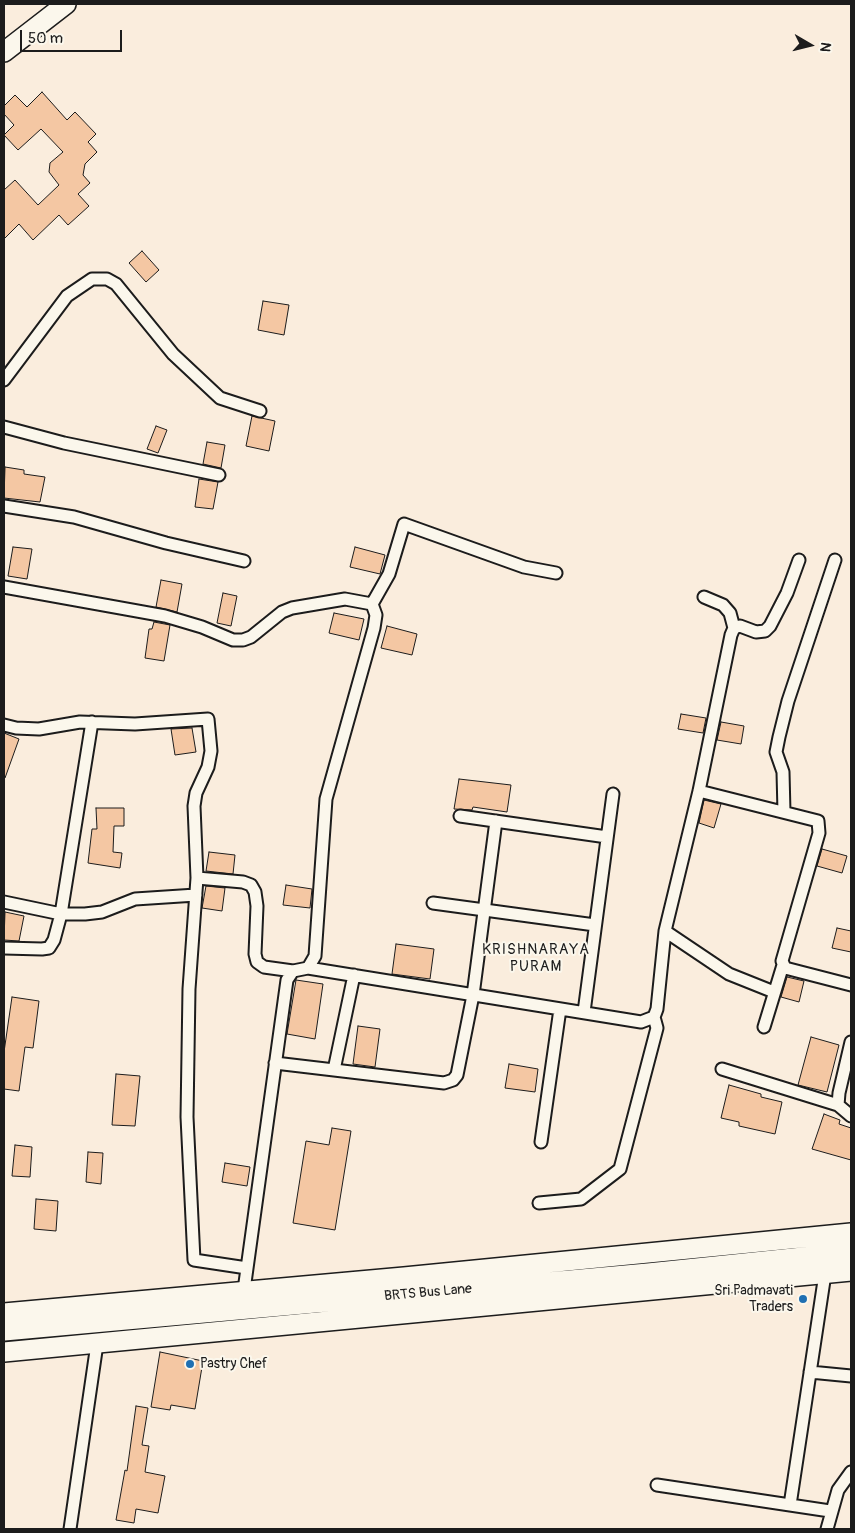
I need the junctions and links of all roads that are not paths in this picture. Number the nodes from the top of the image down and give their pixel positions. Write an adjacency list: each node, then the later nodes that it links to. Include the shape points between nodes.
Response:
1 (66, 4): 2 (main road)
2 (4, 52)
3 (4, 380): 4 (street, via 67,296 92,279 107,279 116,284 173,354 220,398)
4 (260, 411)
5 (4, 427): 6 (street, via 64,443)
6 (219, 475)
7 (4, 506): 10 (street, via 74,517)
8 (799, 560): 15 (street, via 770,626 765,631 756,632 745,627)
9 (835, 560): 20 (street, via 779,737 776,752 784,772)
10 (244, 561)
11 (556, 572): 14 (street, via 524,567 404,524 389,574)
12 (4, 587): 14 (street, via 166,616 233,640 251,637 282,612 292,608 345,599)
13 (704, 597): 15 (street, via 723,605 730,613)
14 (372, 604): 34 (street, via 376,615 374,628 326,799 315,956)
15 (734, 628): 18 (street)
16 (92, 722): 17 (street, via 39,729); 24 (street, via 135,724 208,719 211,751 194,806); 29 (street)
17 (4, 724)
18 (698, 791): 20 (street); 31 (street)
19 (613, 794): 23 (street)
20 (784, 812): 33 (street, via 811,818 820,826 782,956)
21 (460, 816): 22 (street)
22 (496, 821): 23 (street); 28 (street)
23 (607, 837): 30 (street)
24 (197, 878): 25 (street); 35 (street, via 251,885 257,906 257,962 264,967)
25 (196, 895): 29 (street, via 135,899 102,912); 54 (street, via 189,988 187,1117 194,1260)
26 (4, 902): 29 (street)
27 (433, 903): 28 (street)
28 (484, 910): 30 (street); 39 (street)
29 (61, 914): 32 (street, via 49,948)
30 (595, 925): 41 (street)
31 (664, 931): 38 (street, via 729,974); 42 (street)
32 (4, 948)
33 (783, 965): 37 (street); 38 (street)
34 (308, 968): 35 (street); 36 (street)
35 (293, 971): 45 (street, via 288,980)
36 (354, 975): 39 (street); 47 (street)
37 (851, 985)
38 (774, 992): 43 (street)
39 (473, 995): 40 (street); 47 (street, via 457,1075 453,1080 444,1083)
40 (560, 1009): 41 (street); 50 (street)
41 (584, 1012): 42 (street, via 641,1022)
42 (654, 1017): 51 (street, via 657,1028 620,1169 581,1199)
43 (764, 1027)
44 (851, 1042): 48 (street)
45 (275, 1063): 47 (street); 54 (street)
46 (722, 1069): 48 (street)
47 (334, 1070)
48 (838, 1105): 49 (street)
49 (851, 1116)
50 (541, 1142)
51 (539, 1203)
52 (851, 1232): 57 (main road)
53 (851, 1252): 59 (main road, BRTS Bus Lane)
54 (246, 1268): 57 (street)
55 (851, 1271): 56 (main road)
56 (824, 1274): 60 (main road); 62 (street)
57 (244, 1290): 58 (main road)
58 (4, 1313)
59 (4, 1331)
60 (97, 1344): 61 (main road); 68 (street)
61 (4, 1352)
62 (810, 1372): 63 (street); 66 (street)
63 (851, 1376)
64 (851, 1472): 67 (street, via 838,1490)
65 (658, 1485): 66 (street)
66 (790, 1505): 67 (street)
67 (830, 1511): 69 (street)
68 (70, 1529)
69 (827, 1529)

